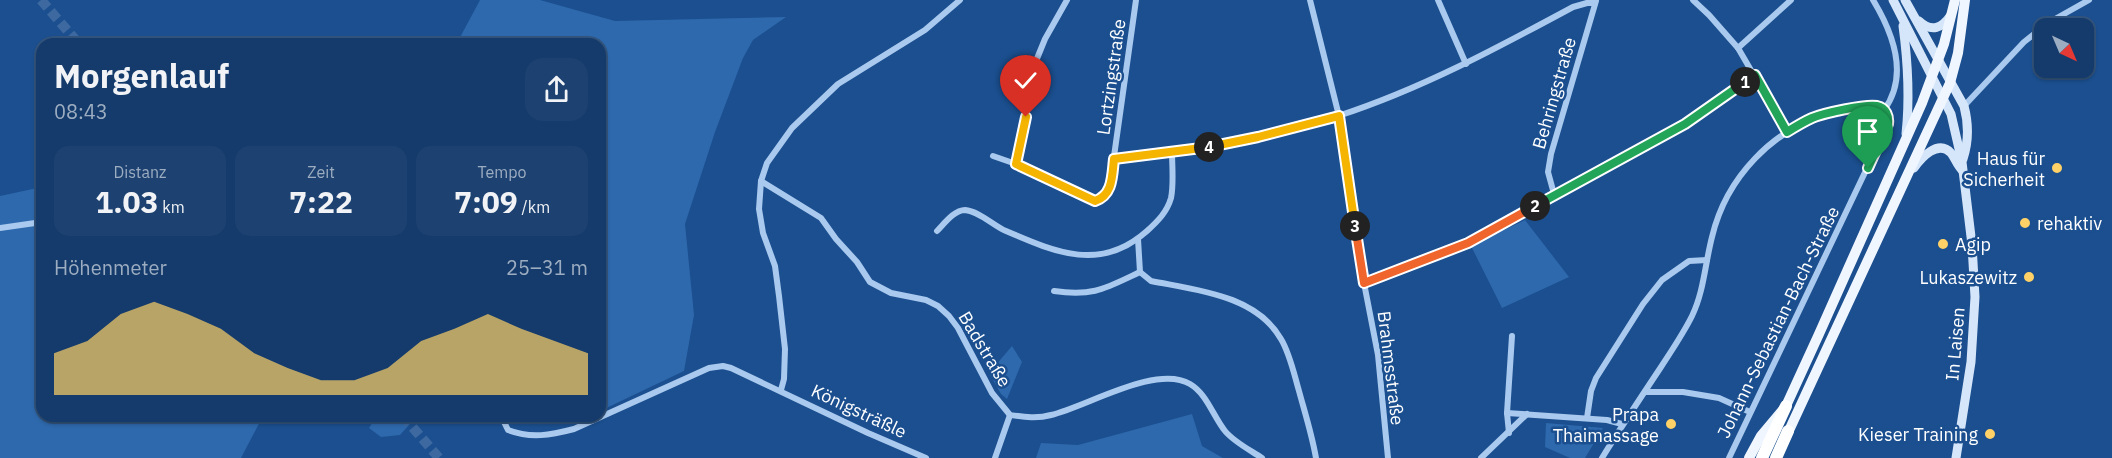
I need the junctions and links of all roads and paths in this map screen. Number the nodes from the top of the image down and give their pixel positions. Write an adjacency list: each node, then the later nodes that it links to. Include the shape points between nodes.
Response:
1 (960, 0): 37 (street, via 925,30 838,84 792,128 767,163)
2 (1067, 0): 34 (street, via 1039,52)
3 (1135, 0): 32 (street, Lortzingstraße)
4 (1310, 0): 27 (street, Brahmsstraße)
5 (1438, 0): 20 (street)
6 (1693, 0): 18 (street)
7 (1791, 0): 18 (street)
8 (1874, 0): 26 (street, Johann-Sebastian-Bach-Straße, via 1887,22 1897,58 1897,82 1892,100)
9 (1893, 0): 17 (street, In Laisen)
10 (1905, 0): 16 (street, In Laisen)
11 (1955, 0): 15 (main road)
12 (1965, 0): 21 (main road)
13 (2089, 0): 25 (street, via 2030,37)
14 (1596, 2): 20 (street, via 1573,7); 38 (street, Behringstraße, via 1551,154 1548,172)
15 (1953, 12): 16 (street, via 1934,29); 19 (main road)
16 (1914, 14): 19 (street, In Laisen)
17 (1902, 17): 23 (street, In Laisen); 29 (street, via 1910,94)
18 (1738, 48): 22 (street)
19 (1937, 59): 21 (street, In Laisen); 23 (main road)
20 (1466, 64): 27 (street)
21 (1950, 74): 23 (street); 24 (main road); 25 (street, In Laisen)
22 (1755, 75): 28 (street); 38 (street, via 1685,124)
23 (1934, 80): 24 (street, In Laisen); 29 (main road)
24 (1943, 98): 33 (street, In Laisen, via 1951,114); 36 (main road)
25 (1964, 106): 33 (street, In Laisen, via 1968,145)
26 (1884, 110): 28 (street, via 1870,106 1813,117); 51 (street, Johann-Sebastian-Bach-Straße, via 1888,124)
27 (1339, 116): 30 (street, via 1236,142); 45 (street, Brahmsstraße)
28 (1787, 132): 43 (street, via 1739,176 1728,193)
29 (1905, 141): 50 (main road)
30 (1172, 152): 32 (street); 42 (street, via 1171,196 1165,212)
31 (993, 156): 34 (street)
32 (1114, 159): 34 (street, Lortzingstraße, via 1109,192 1095,201)
33 (1962, 162): 35 (street, In Laisen)
34 (1016, 164)
35 (1963, 172): 36 (street, via 1947,150 1933,149); 74 (street, In Laisen, via 1975,297 1971,362)
36 (1909, 175): 60 (main road)
37 (761, 181): 48 (street, via 759,209 775,266 784,349); 55 (street, Badstraße, via 821,218 870,282 891,292 926,300 949,316 992,393)
38 (1554, 194): 45 (street, via 1468,243)
39 (36, 223): 40 (street)
40 (0, 228)
41 (936, 231): 42 (street, via 963,210 1066,254 1097,256)
42 (1138, 239): 44 (street)
43 (1707, 260): 49 (street, via 1692,316); 56 (street, via 1689,261 1662,280 1643,304 1596,378)
44 (1140, 272): 46 (street, via 1087,294); 65 (street, via 1151,281 1233,300 1252,309 1274,328 1290,361)
45 (1364, 283): 66 (street, Brahmsstraße, via 1378,355)
46 (1054, 291)
47 (1512, 336): 52 (street)
48 (781, 390): 54 (street, Königsträßle, via 731,368 716,367); 62 (street, Königsträßle)
49 (1645, 392): 51 (street, via 1683,392 1719,398); 59 (street)
50 (1786, 406): 70 (main road); 71 (highway)
51 (1750, 412): 69 (street, Johann-Sebastian-Bach-Straße)
52 (1507, 413): 53 (street); 61 (street)
53 (1527, 414): 56 (street); 61 (street)
54 (606, 415)
55 (1010, 415): 63 (street); 64 (street, via 1052,415 1154,380 1177,379 1199,390 1227,434)
56 (1587, 418): 59 (street)
57 (504, 422): 58 (street, Königsträßle, via 508,430 537,436)
58 (590, 422)
59 (1622, 424): 68 (street)
60 (1788, 431): 72 (highway); 73 (main road)
61 (1509, 433): 67 (street)
62 (926, 458)
63 (995, 458)
64 (1262, 458)
65 (1316, 458)
66 (1388, 458)
67 (1482, 458)
68 (1602, 458)
69 (1729, 458)
70 (1749, 458)
71 (1762, 458)
72 (1776, 458)
73 (1781, 458)
74 (1956, 458)

